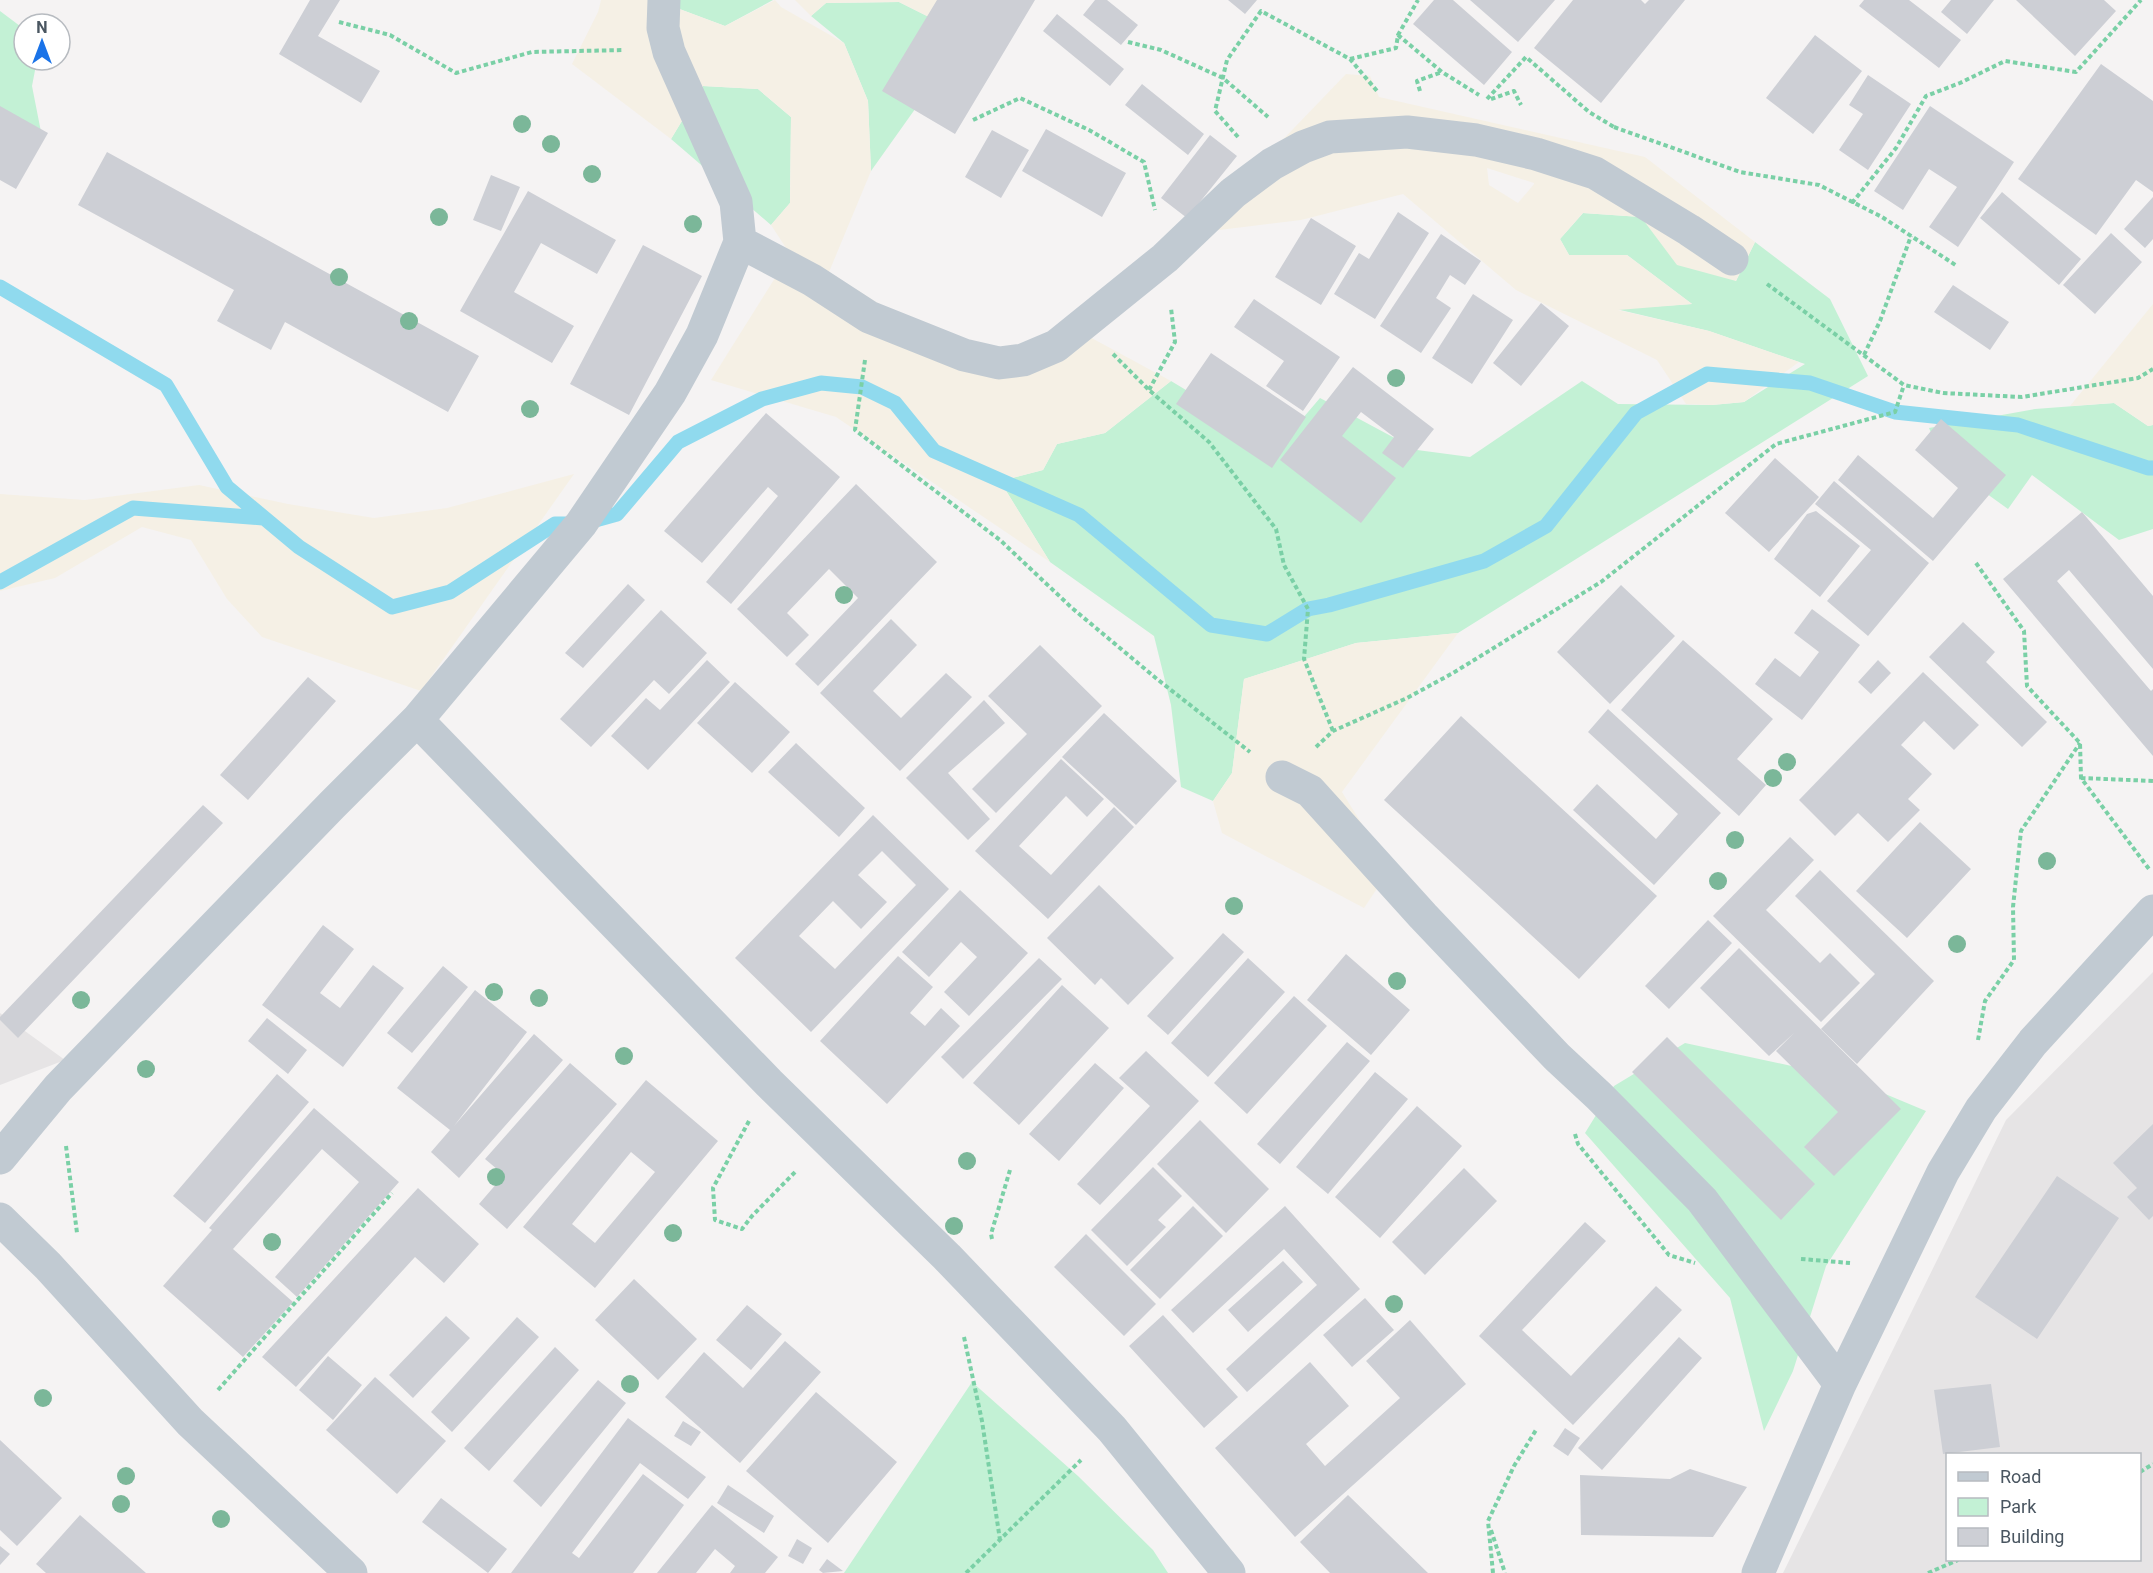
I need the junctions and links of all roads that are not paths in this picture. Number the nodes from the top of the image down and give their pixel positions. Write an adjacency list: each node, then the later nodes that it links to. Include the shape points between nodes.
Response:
1 (664, 0): 2 (street, via 663,28 669,52 736,202)
2 (740, 242): 3 (street, via 812,280 869,317 964,355 999,363 1023,360 1056,346 1272,164 1330,137 1407,132 1476,140 1595,173); 4 (street, via 702,335 664,402 581,524)
3 (1732, 259)
4 (417, 720): 7 (street, via 58,1088); 11 (street, via 1112,1429)
5 (1282, 777): 9 (street, via 1310,791 1549,1049 1702,1200)
6 (2153, 911): 9 (street, via 2034,1042 1982,1109 1943,1172)
7 (0, 1158)
8 (0, 1220): 10 (street, via 48,1266 190,1422)
9 (1840, 1384): 12 (street)
10 (351, 1573)
11 (1229, 1573)
12 (1758, 1573)

